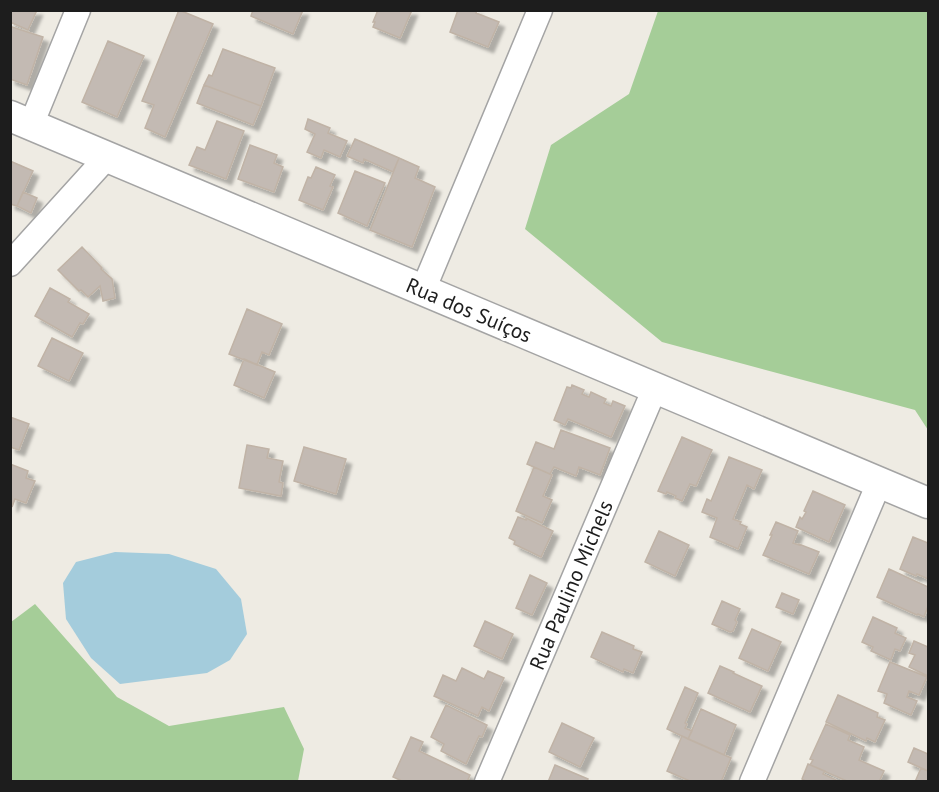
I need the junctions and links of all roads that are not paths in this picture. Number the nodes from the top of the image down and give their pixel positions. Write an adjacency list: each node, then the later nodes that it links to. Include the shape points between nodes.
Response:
1 (78, 10): 3 (street)
2 (540, 10): 6 (street)
3 (21, 120): 4 (street, Rua dos Suíços)
4 (107, 157): 5 (street); 6 (street, Rua dos Suíços)
5 (10, 264)
6 (423, 290): 7 (street, Rua dos Suíços)
7 (655, 388): 8 (street, Rua dos Suíços); 10 (street, Rua Paulino Michels)
8 (879, 483): 9 (street, Rua dos Suíços); 11 (street)
9 (928, 503)
10 (488, 782)
11 (752, 782)

